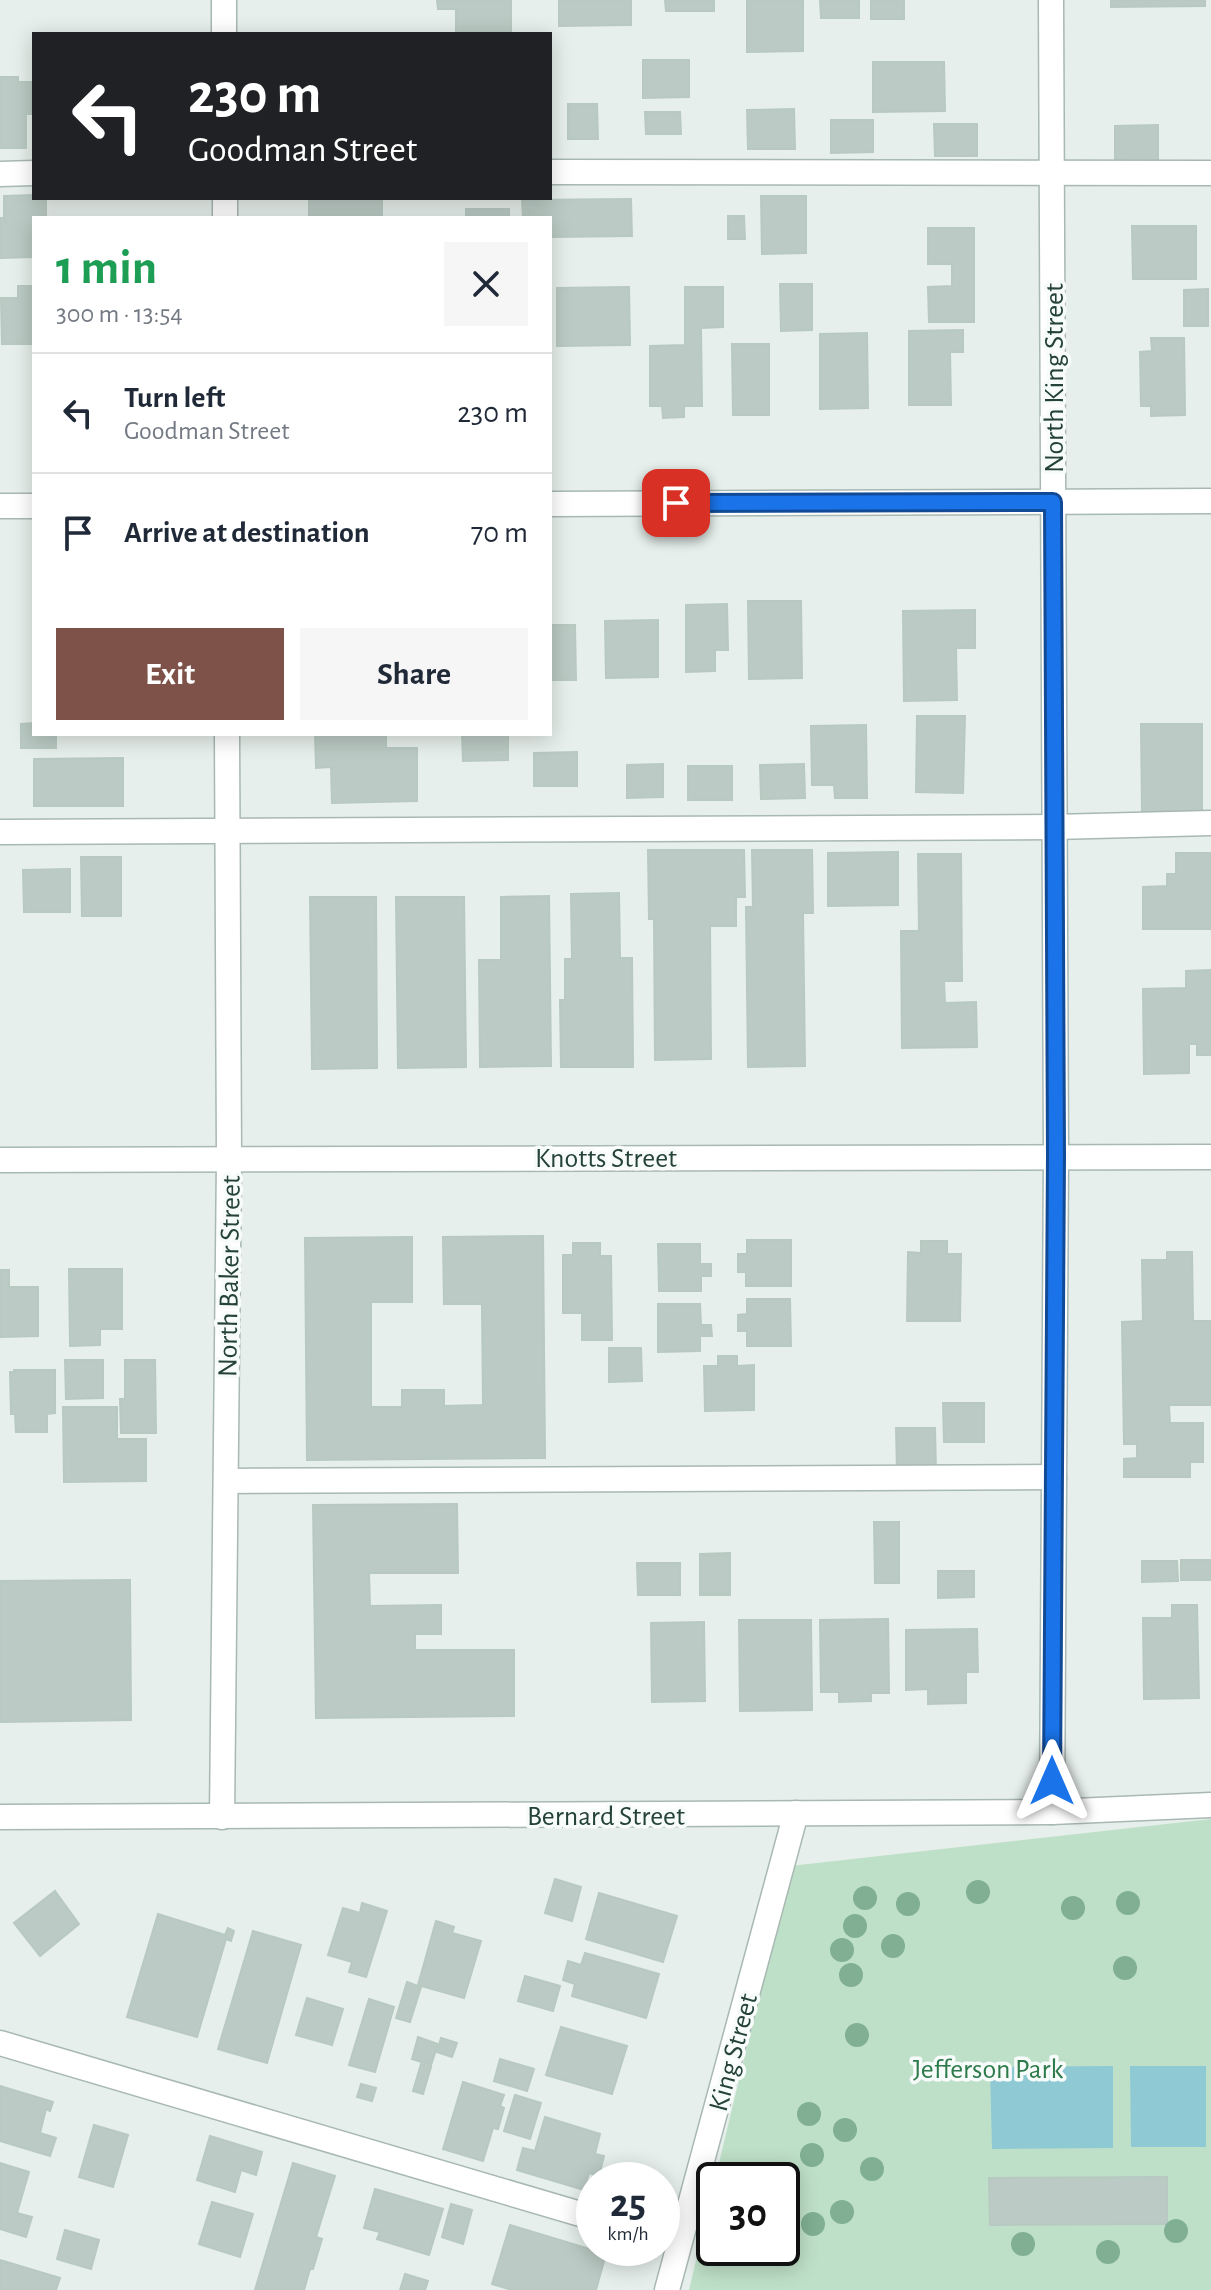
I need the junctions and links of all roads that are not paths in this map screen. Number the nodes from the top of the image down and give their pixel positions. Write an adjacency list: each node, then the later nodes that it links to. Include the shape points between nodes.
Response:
1 (224, 0): 3 (street)
2 (1051, 0): 8 (street, North King Street)
3 (224, 32)
4 (552, 172): 8 (street)
5 (32, 173): 7 (street)
6 (1211, 173): 8 (street)
7 (0, 174)
8 (1052, 174): 10 (street, North King Street)
9 (1211, 501): 10 (street)
10 (1053, 502): 11 (street); 16 (street, North King Street)
11 (552, 504)
12 (0, 506): 13 (street)
13 (32, 506)
14 (227, 736): 18 (street, North Baker Street)
15 (1211, 823): 16 (street)
16 (1054, 827): 18 (street); 19 (street, North King Street)
17 (0, 832): 18 (street)
18 (228, 832): 21 (street, North Baker Street)
19 (1056, 1156): 20 (street, Knotts Street); 21 (street, Knotts Street); 23 (street, North King Street)
20 (1211, 1157)
21 (229, 1159): 22 (street, Knotts Street); 24 (street, North Baker Street)
22 (0, 1160)
23 (1054, 1477): 24 (street); 26 (street, North King Street)
24 (226, 1481): 29 (street, North Baker Street)
25 (1211, 1805): 26 (street, Bernard Street)
26 (1052, 1812): 27 (street, Bernard Street)
27 (796, 1813): 29 (street, Bernard Street); 31 (street, King Street)
28 (0, 1817): 29 (street, Bernard Street)
29 (222, 1817)
30 (0, 2043): 32 (street)
31 (680, 2209)
32 (576, 2213)
33 (669, 2266): 34 (street, King Street)
34 (667, 2290)

